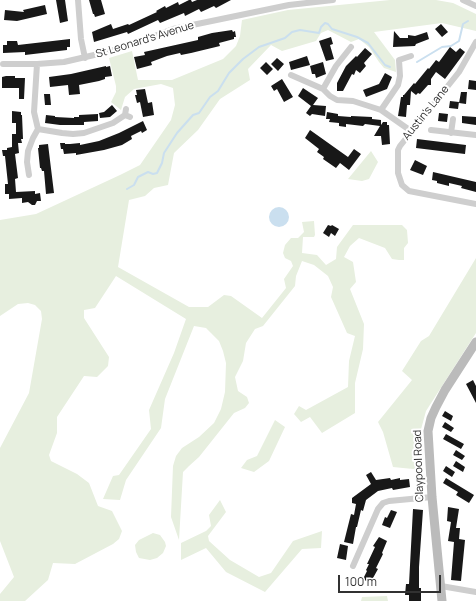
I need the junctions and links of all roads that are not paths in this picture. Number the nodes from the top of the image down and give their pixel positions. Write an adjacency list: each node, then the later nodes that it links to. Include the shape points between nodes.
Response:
1 (78, 0): 10 (street)
2 (333, 0): 4 (street, St Leonard's Avenue)
3 (463, 0): 5 (street)
4 (288, 2): 10 (street, St Leonard's Avenue, via 173,29 131,45)
5 (476, 6)
6 (476, 42): 9 (street, Austin's Lane)
7 (351, 47): 16 (street)
8 (411, 56): 17 (street, via 399,60 398,85)
9 (473, 56): 22 (street, Austin's Lane)
10 (85, 58): 12 (street, St Leonard's Avenue)
11 (3, 64): 12 (street, St Leonard's Avenue)
12 (37, 64): 20 (street, via 34,112)
13 (291, 75): 14 (street)
14 (300, 79): 15 (street); 16 (street)
15 (298, 86)
16 (322, 89): 17 (street, via 337,100 353,101)
17 (381, 110): 22 (street)
18 (127, 114): 20 (street, via 113,123 84,133)
19 (453, 119): 23 (street)
20 (38, 129): 25 (street, via 28,151)
21 (431, 130): 23 (street)
22 (411, 131): 26 (street, Austin's Lane, via 398,150 398,173 402,185 409,191)
23 (451, 132): 24 (street)
24 (476, 135)
25 (29, 176)
26 (476, 204)
27 (476, 342): 28 (street, Claypool Road, via 445,390 431,418 428,441)
28 (432, 497): 29 (street, via 383,503); 30 (street, Claypool Road)
29 (353, 566)
30 (441, 586): 31 (street); 32 (street, Claypool Road)
31 (476, 592)
32 (442, 601)

